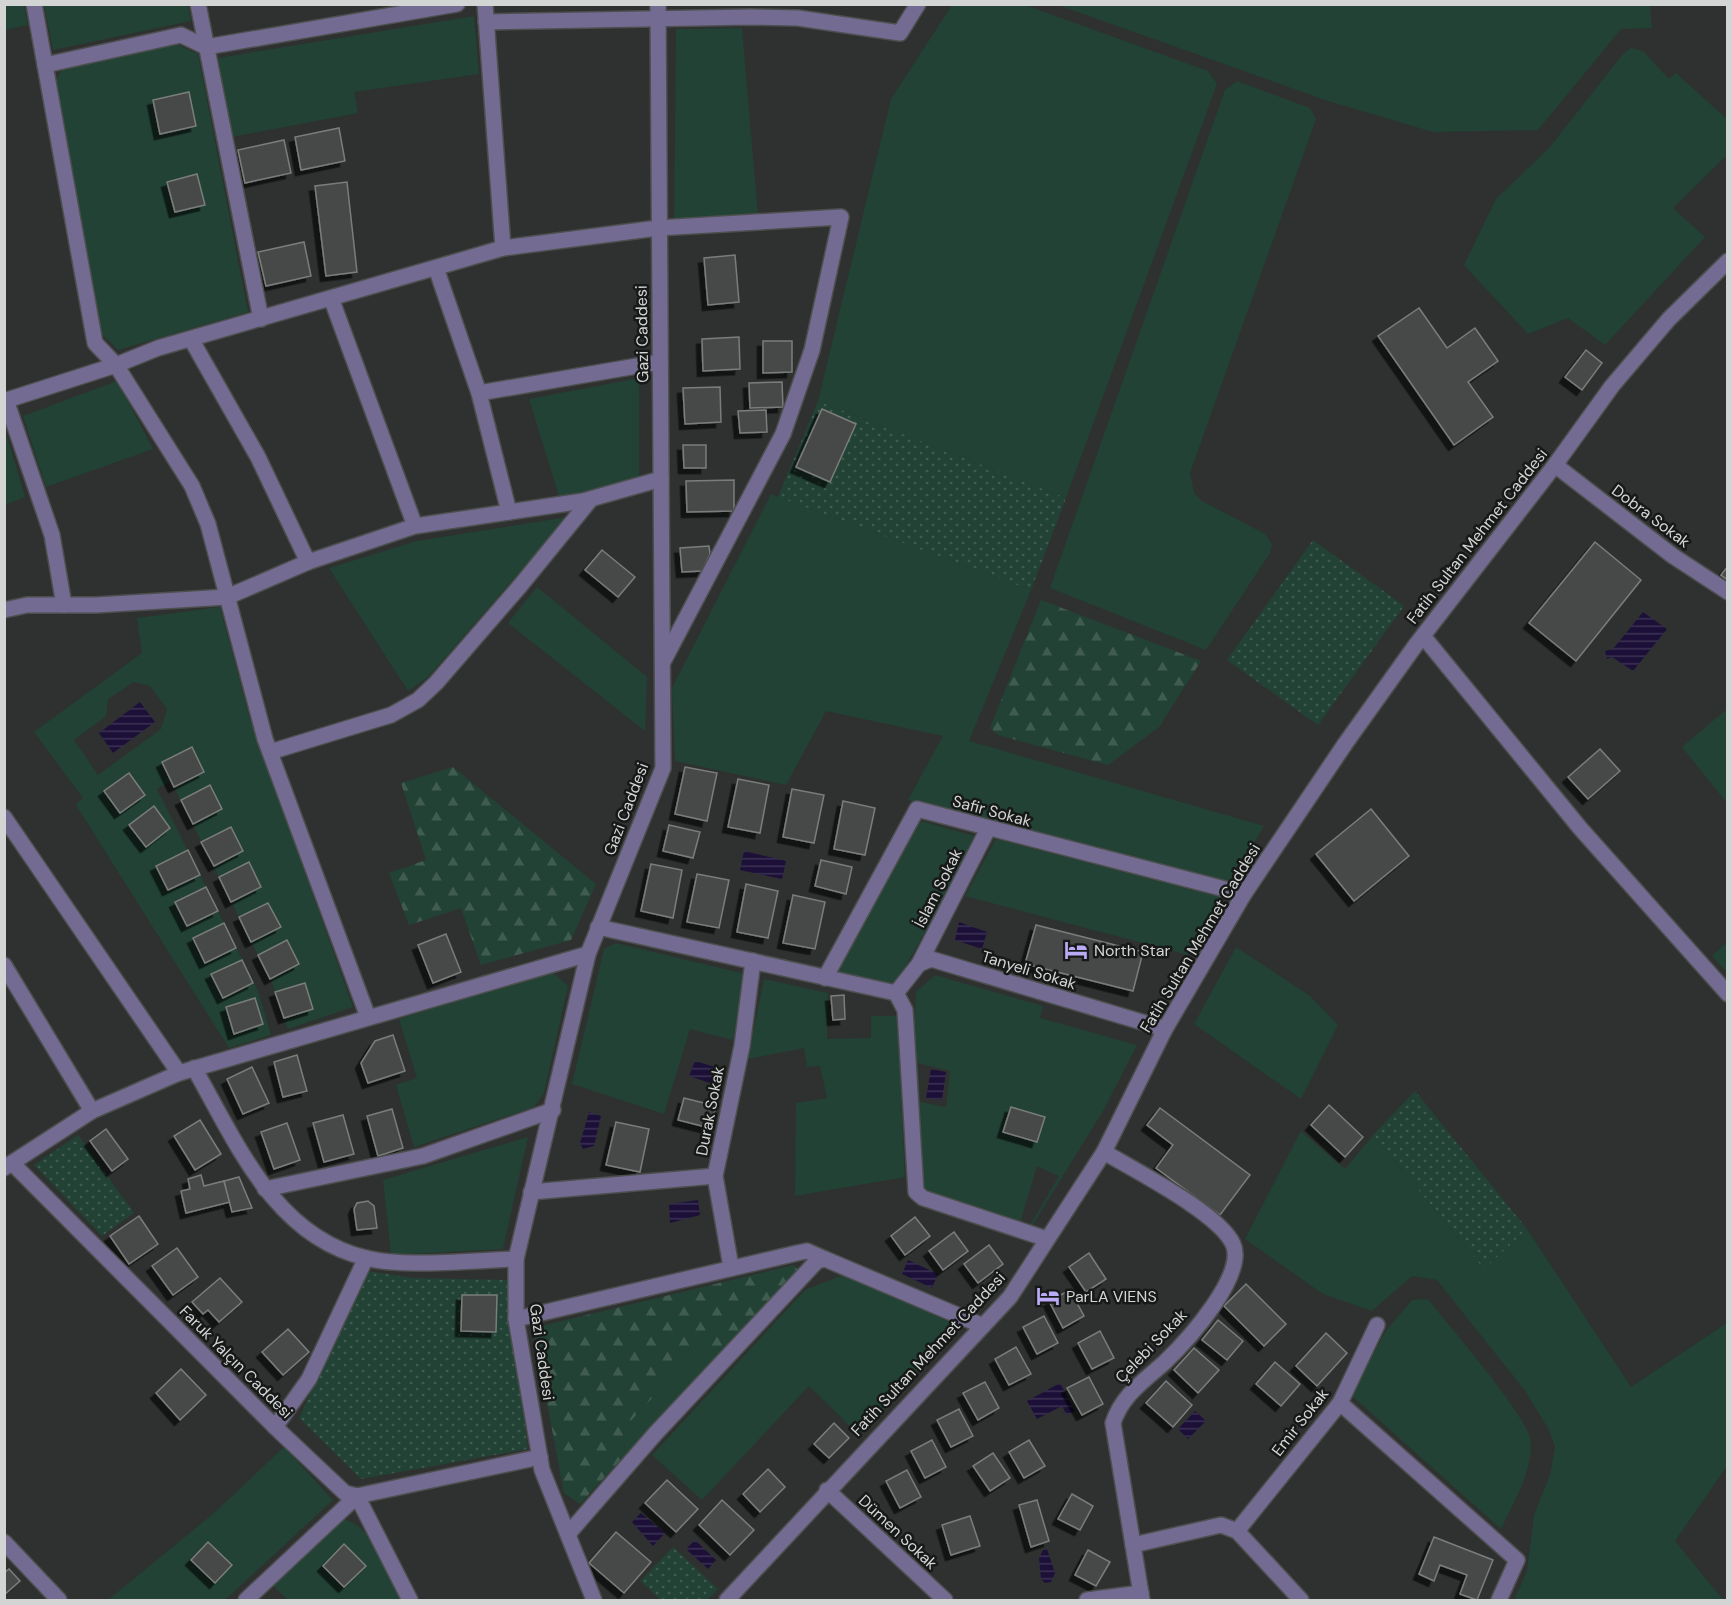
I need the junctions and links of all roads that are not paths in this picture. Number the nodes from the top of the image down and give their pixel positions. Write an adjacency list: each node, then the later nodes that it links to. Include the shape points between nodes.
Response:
1 (34, 4): 9 (street)
2 (198, 4): 8 (street)
3 (457, 4): 8 (street)
4 (485, 4): 7 (street)
5 (918, 4): 6 (street, via 900,33 798,18)
6 (658, 11): 7 (street); 10 (street, Gazi Caddesi)
7 (486, 22): 11 (street)
8 (206, 46): 9 (street, via 181,35); 15 (street)
9 (45, 65): 18 (street, via 95,343)
10 (658, 228): 11 (street); 17 (street, Gazi Caddesi); 32 (street, via 841,217 812,350 783,434)
11 (503, 248): 13 (street)
12 (1728, 261): 21 (street, Fatih Sultan Mehmet Caddesi, via 1669,319 1612,386)
13 (436, 268): 14 (street); 19 (street)
14 (332, 298): 15 (street); 25 (street)
15 (261, 319): 16 (street)
16 (191, 339): 18 (street); 26 (street, via 258,457)
17 (660, 362): 19 (street); 22 (street, Gazi Caddesi)
18 (116, 365): 20 (street); 28 (street, via 192,486 208,524)
19 (478, 393): 24 (street)
20 (5, 400): 29 (street, via 52,535)
21 (1555, 465): 27 (street, Dobra Sokak, via 1673,556); 31 (street, Fatih Sultan Mehmet Caddesi)
22 (661, 479): 23 (street); 32 (street, Gazi Caddesi)
23 (591, 499): 24 (street); 33 (street, via 418,700 391,716)
24 (509, 512): 25 (street)
25 (415, 526): 26 (street)
26 (308, 562): 28 (street)
27 (1728, 592)
28 (226, 597): 29 (street); 33 (street)
29 (64, 605): 30 (street, via 27,605)
30 (4, 610)
31 (1423, 636): 36 (street, Fatih Sultan Mehmet Caddesi); 44 (street, via 1580,828)
32 (662, 663): 37 (street, Gazi Caddesi, via 663,768)
33 (270, 752): 45 (street)
34 (4, 817): 47 (street)
35 (988, 829): 36 (street, Safir Sokak); 40 (street, İslam Sokak); 42 (street, Safir Sokak, via 917,809)
36 (1244, 894): 46 (street, Fatih Sultan Mehmet Caddesi)
37 (598, 927): 38 (street, Gazi Caddesi); 39 (street)
38 (588, 954): 45 (street); 48 (street, Gazi Caddesi)
39 (753, 961): 42 (street); 52 (street, Durak Sokak, via 742,1046)
40 (919, 964): 43 (street); 46 (street, Tanyeli Sokak, via 931,959)
41 (4, 965): 49 (street)
42 (825, 978): 43 (street)
43 (896, 993): 55 (street, via 905,1010 916,1192 923,1198)
44 (1728, 994)
45 (368, 1017): 47 (street)
46 (1165, 1029): 50 (street, Fatih Sultan Mehmet Caddesi)
47 (187, 1070): 49 (street); 53 (street)
48 (553, 1110): 53 (street, via 423,1156); 54 (street, Gazi Caddesi)
49 (92, 1111): 51 (street)
50 (1104, 1152): 55 (street, Fatih Sultan Mehmet Caddesi); 71 (street, Çelebi Sokak, via 1189,1203 1224,1231 1234,1245 1231,1277 1214,1303 1166,1361 1133,1389 1118,1408 1113,1423 1114,1445)
51 (8, 1165): 64 (street, Faruk Yalçın Caddesi)
52 (715, 1176): 54 (street); 59 (street, Durak Sokak)
53 (265, 1189): 56 (street, via 304,1230)
54 (531, 1192): 57 (street, Gazi Caddesi)
55 (1047, 1239): 62 (street, Fatih Sultan Mehmet Caddesi, via 1010,1297)
56 (366, 1258): 57 (street, via 400,1262); 64 (street, via 309,1379)
57 (516, 1259): 60 (street, Gazi Caddesi)
58 (825, 1259): 59 (street, via 807,1251); 62 (street); 69 (street, via 817,1261)
59 (731, 1267): 60 (street)
60 (516, 1319): 65 (street, Gazi Caddesi)
61 (1377, 1325): 63 (street, Emir Sokak)
62 (983, 1326): 66 (street, Fatih Sultan Mehmet Caddesi)
63 (1340, 1403): 68 (street, Emir Sokak); 81 (street, via 1517,1560)
64 (275, 1427): 67 (street, Faruk Yalçın Caddesi, via 345,1493)
65 (540, 1457): 67 (street); 69 (street, Gazi Caddesi)
66 (827, 1490): 77 (street, Fatih Sultan Mehmet Caddesi); 78 (street, Dümen Sokak)
67 (357, 1496): 74 (street); 75 (street)
68 (1237, 1531): 71 (street, via 1221,1525); 80 (street)
69 (568, 1534): 76 (street, Gazi Caddesi)
70 (4, 1542): 73 (street)
71 (1133, 1545): 72 (street, Çelebi Sokak)
72 (1142, 1597): 79 (street)
73 (59, 1600)
74 (246, 1600)
75 (410, 1600)
76 (594, 1600)
77 (727, 1600)
78 (945, 1600)
79 (1087, 1600)
80 (1301, 1600)
81 (1499, 1600)

